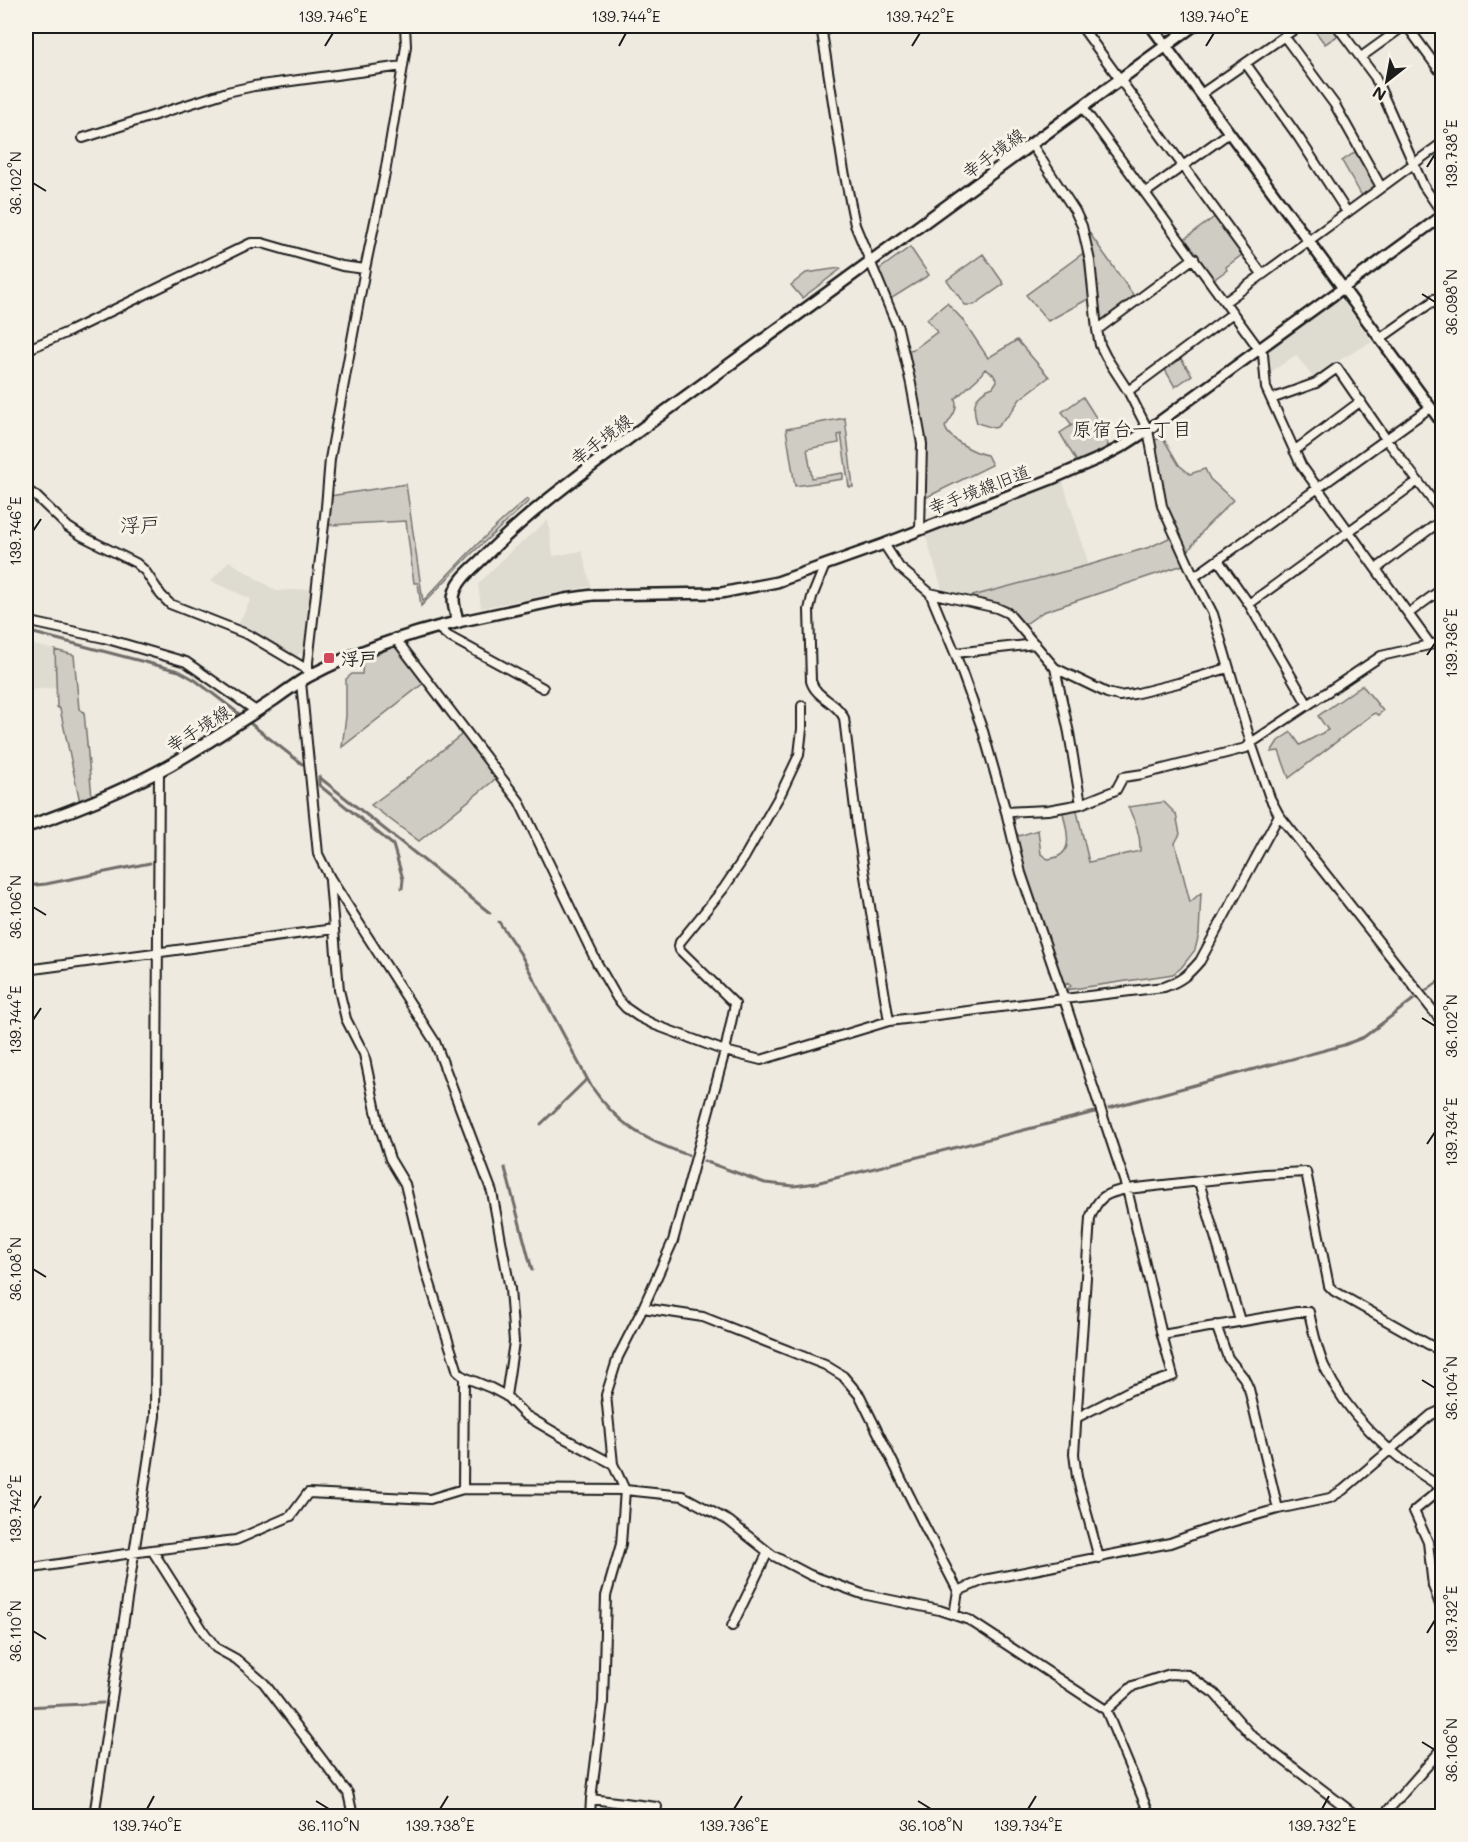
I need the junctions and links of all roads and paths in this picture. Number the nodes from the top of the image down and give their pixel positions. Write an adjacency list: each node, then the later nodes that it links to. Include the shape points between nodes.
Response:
1 (405, 26): 13 (street)
2 (821, 26): 30 (street, via 849,196)
3 (1081, 26): 15 (street)
4 (1151, 26): 10 (street)
5 (1193, 26): 10 (main road, 幸手境線)
6 (1299, 26): 9 (street)
7 (1338, 26): 11 (street)
8 (1406, 26): 11 (street); 14 (street)
9 (1284, 36): 12 (street); 24 (street, via 1335,105)
10 (1165, 46): 15 (main road, 幸手境線); 16 (street)
11 (1361, 57): 22 (street, via 1375,77)
12 (1246, 64): 16 (street); 26 (street)
13 (403, 66): 19 (street, via 227,92); 31 (street)
14 (1443, 74)
15 (1120, 80): 17 (main road, 幸手境線); 23 (street)
16 (1202, 94): 18 (street)
17 (1083, 108): 21 (main road, 幸手境線); 25 (street)
18 (1229, 133): 23 (street); 28 (street)
19 (83, 138)
20 (1443, 142): 22 (street)
21 (1032, 145): 30 (main road, 幸手境線); 39 (street, via 1082,226)
22 (1414, 164): 24 (street); 27 (street)
23 (1183, 165): 25 (street); 32 (street)
24 (1381, 187): 26 (street)
25 (1145, 194): 29 (street)
26 (1347, 212): 28 (street)
27 (1443, 214): 33 (street, 幸手境線旧道)
28 (1309, 240): 32 (street); 33 (street)
29 (1194, 258): 36 (street); 39 (street)
30 (870, 263): 56 (street, via 898,328 911,384 922,444); 68 (main road, 幸手境線, via 633,435 517,525 457,586 454,595)
31 (364, 269): 42 (street, via 250,243); 77 (street, via 330,459)
32 (1262, 274): 36 (street)
33 (1343, 288): 40 (street); 41 (street, 幸手境線旧道)
34 (1443, 295): 35 (street)
35 (1434, 299): 37 (street); 40 (street)
36 (1225, 302): 38 (street)
37 (1443, 311)
38 (1233, 313): 41 (street); 43 (street)
39 (1097, 330): 43 (street, via 1106,357)
40 (1381, 338): 46 (street)
41 (1259, 349): 44 (street); 48 (street, 幸手境線旧道)
42 (26, 350)
43 (1128, 391): 48 (street)
44 (1271, 399): 45 (street, via 1316,383 1337,368); 50 (street)
45 (1361, 401): 49 (street); 50 (street)
46 (1431, 407): 47 (street); 49 (street)
47 (1443, 423)
48 (1148, 430): 56 (street, 幸手境線旧道, via 1100,458); 62 (street, via 1162,507)
49 (1386, 439): 51 (street); 52 (street)
50 (1294, 451): 52 (street)
51 (1418, 481): 54 (street); 57 (street)
52 (1317, 488): 57 (street); 59 (street)
53 (26, 489): 77 (street, via 68,528 136,563 170,604 249,635)
54 (1443, 513)
55 (1443, 520): 61 (street)
56 (920, 530): 58 (street, 幸手境線旧道)
57 (1348, 530): 61 (street); 65 (street)
58 (884, 544): 60 (street, 幸手境線旧道); 64 (street, via 899,567)
59 (1218, 560): 62 (street); 65 (street)
60 (825, 565): 68 (street, 幸手境線旧道, via 777,582 721,593 593,595); 93 (street, via 809,610 811,681 844,718 858,834)
61 (1376, 569): 66 (street)
62 (1194, 577): 76 (street, via 1213,614)
63 (1443, 589): 66 (street)
64 (930, 593): 72 (street, via 1008,613); 74 (street)
65 (1249, 604): 79 (street)
66 (1409, 613): 73 (street)
67 (26, 621): 81 (street, via 183,661)
68 (458, 622): 69 (main road, 幸手境線)
69 (437, 627): 70 (main road, 幸手境線); 78 (street)
70 (395, 638): 77 (main road, 幸手境線); 95 (street, via 519,801 617,998 655,1025)
71 (1443, 642): 73 (street)
72 (1035, 644): 74 (street); 75 (street)
73 (1430, 644): 79 (street, via 1381,656)
74 (955, 653): 85 (street)
75 (1055, 668): 76 (street, via 1119,696); 84 (street)
76 (1228, 668): 82 (street)
77 (305, 676): 81 (main road, 幸手境線); 88 (street, via 318,854)
78 (543, 688)
79 (1308, 705): 82 (street)
80 (802, 706): 95 (street, via 799,754 781,792 744,858 679,946 735,1004)
81 (256, 711): 83 (main road, 幸手境線)
82 (1251, 743): 84 (street, via 1246,748 1123,777 1116,790); 86 (street)
83 (159, 771): 87 (main road, 幸手境線, via 83,807); 90 (street)
84 (1081, 804): 85 (street)
85 (1006, 812): 92 (street, via 1021,873)
86 (1278, 815): 92 (street, via 1200,961 1189,973 1164,987); 94 (street)
87 (26, 827)
88 (330, 878): 89 (street); 104 (street, via 435,1042 492,1192 510,1289 514,1342)
89 (334, 929): 90 (street); 103 (street, via 339,990 346,1019 364,1054 379,1125 390,1159 405,1184 426,1271 458,1372)
90 (158, 952): 91 (street); 115 (street, via 155,1416)
91 (26, 970)
92 (1064, 999): 93 (street); 97 (street)
93 (889, 1021): 95 (street, via 761,1060)
94 (1443, 1022)
95 (725, 1051): 98 (street, via 673,1241)
96 (1199, 1182): 97 (street); 99 (street); 102 (street, via 1306,1172 1329,1286)
97 (1127, 1189): 101 (street); 106 (street, via 1102,1197 1090,1218)
98 (643, 1308): 108 (street, via 618,1357 606,1395); 118 (street, via 703,1317 825,1365 843,1376 860,1396)
99 (1240, 1321): 100 (street); 107 (street, via 1309,1312 1324,1365 1339,1393)
100 (1216, 1325): 101 (street); 112 (street, via 1228,1359 1249,1389)
101 (1162, 1335): 106 (street, via 1173,1376 1131,1390)
102 (1443, 1352)
103 (464, 1377): 104 (street); 110 (street)
104 (506, 1396): 108 (street, via 525,1414)
105 (1443, 1410): 107 (street, via 1431,1415)
106 (1078, 1417): 116 (street, via 1074,1454 1077,1477)
107 (1389, 1450): 109 (street); 112 (street, via 1330,1498)
108 (613, 1464): 111 (street)
109 (1442, 1488): 119 (street, via 1414,1511 1428,1542 1433,1586)
110 (463, 1489): 111 (street); 113 (street, via 430,1499 308,1493 291,1516 236,1540)
111 (625, 1491): 114 (street, via 683,1496 729,1521); 124 (street, via 621,1544 606,1596 603,1702)
112 (1278, 1509): 116 (street, via 1170,1543)
113 (152, 1550): 115 (street); 127 (street, via 216,1648 264,1683 348,1793)
114 (768, 1551): 120 (street, via 810,1575 862,1594); 121 (street)
115 (135, 1554): 117 (street); 126 (street)
116 (1099, 1558): 118 (street, via 984,1580)
117 (26, 1569)
118 (958, 1591): 120 (street)
119 (1443, 1610)
120 (954, 1615): 122 (street, via 969,1620)
121 (732, 1626)
122 (1106, 1710): 129 (street); 130 (street, via 1133,1686 1170,1674 1188,1676 1215,1694 1251,1735)
123 (1443, 1749): 131 (street)
124 (591, 1799): 125 (street); 128 (street)
125 (657, 1807)
126 (94, 1816)
127 (353, 1816)
128 (590, 1816)
129 (1150, 1816)
130 (1357, 1816)
131 (1383, 1816)

